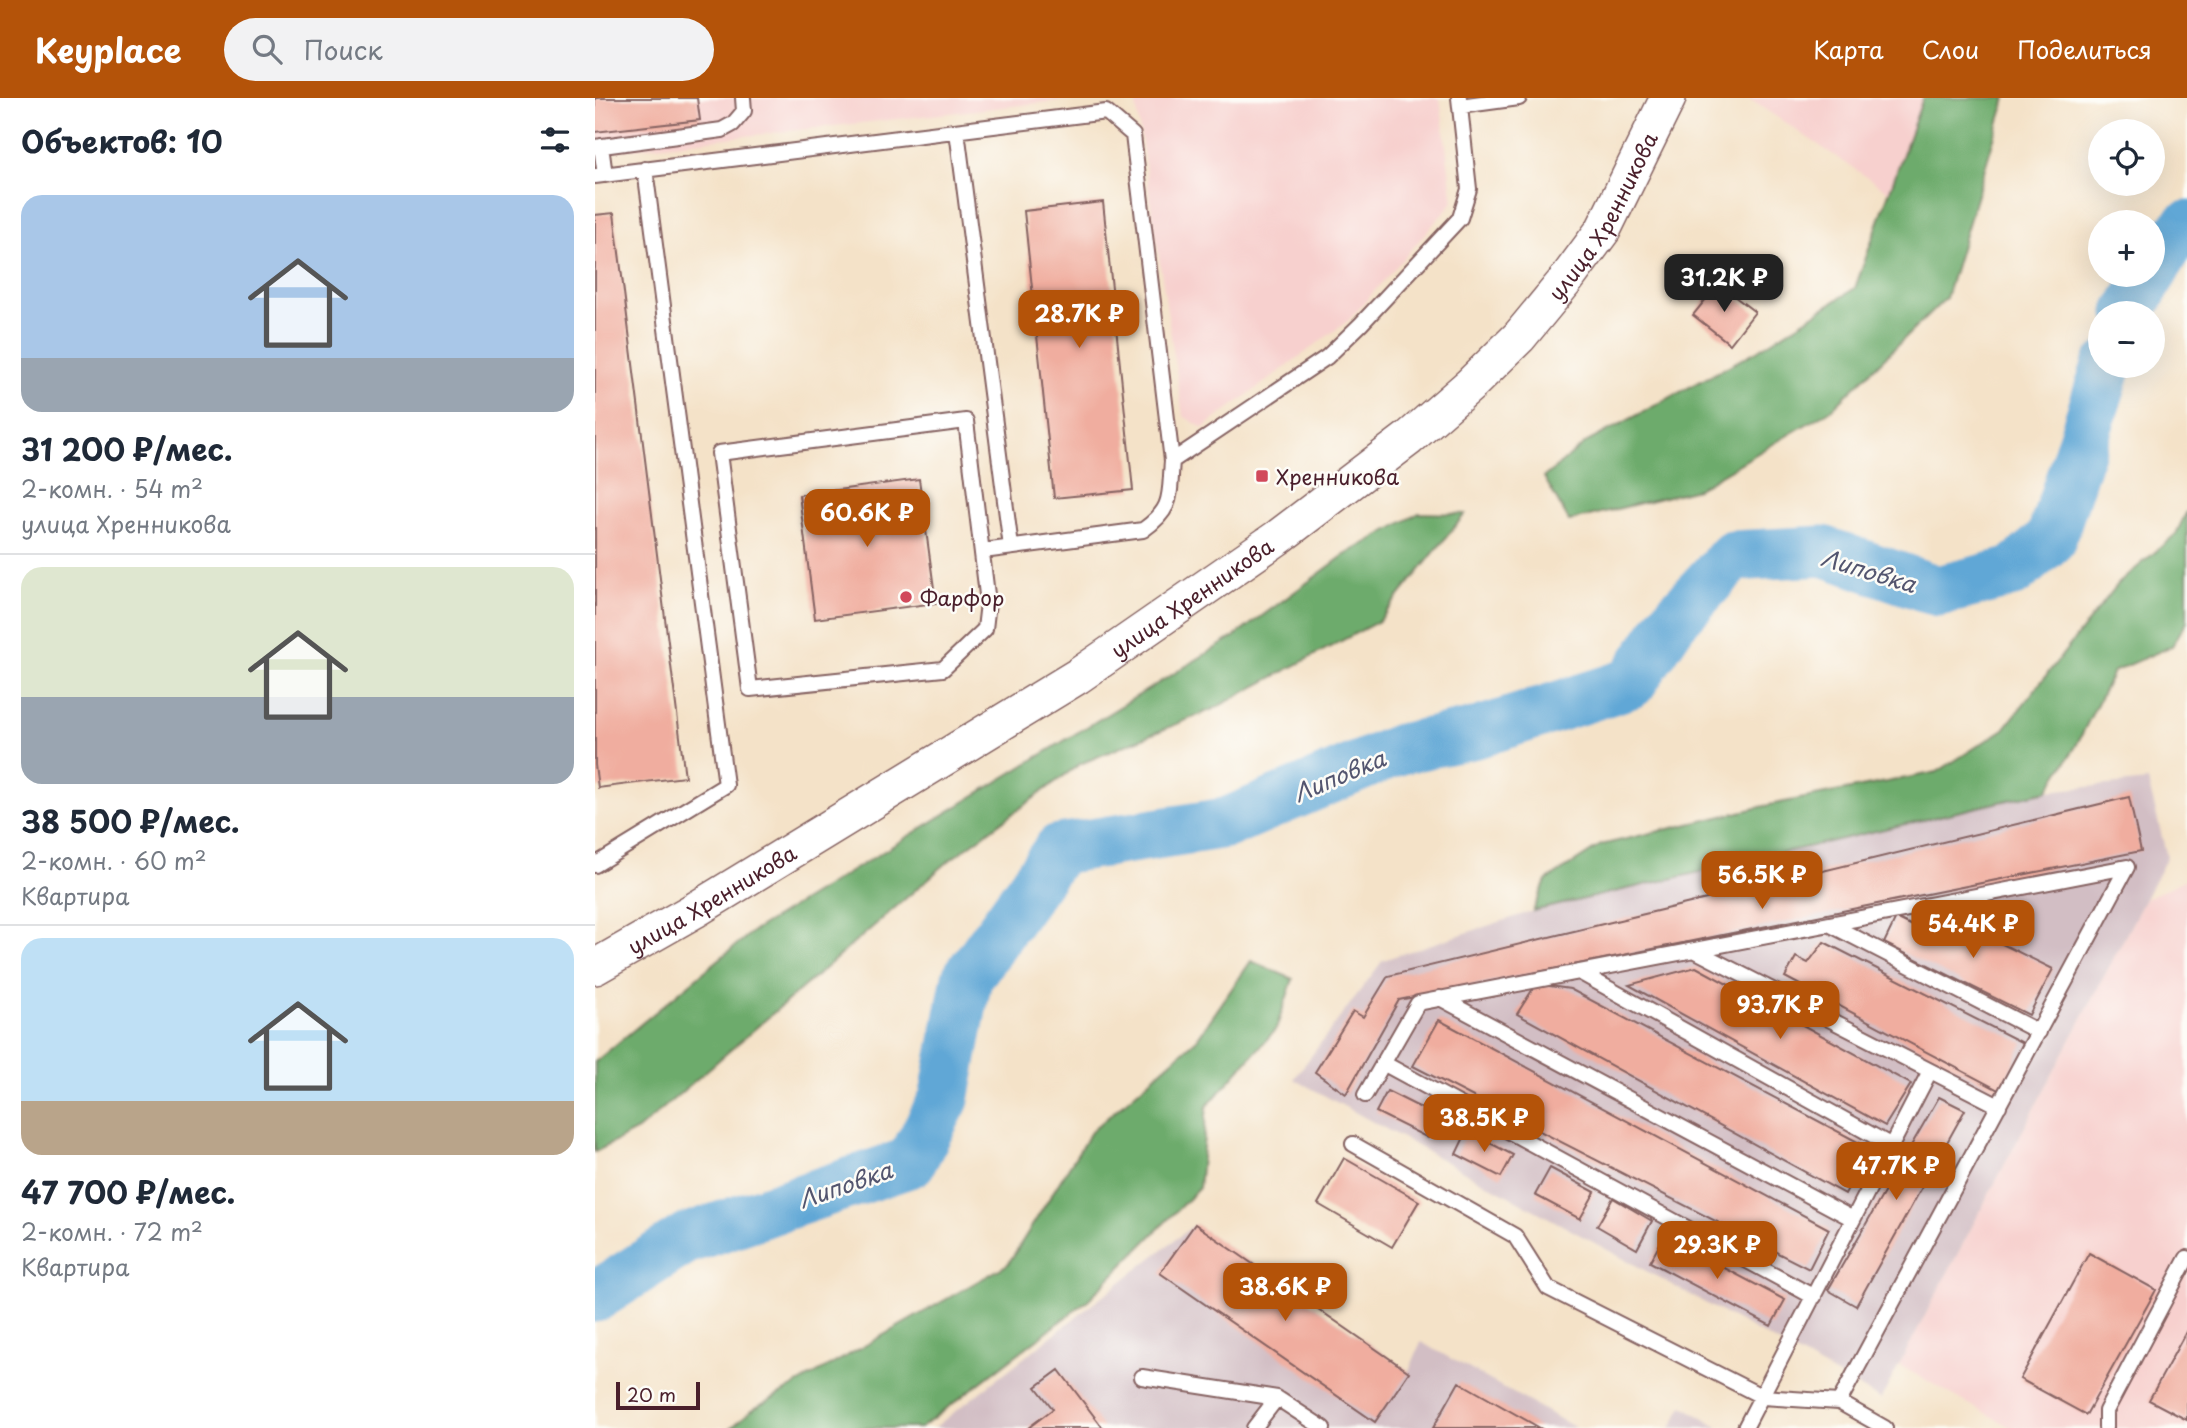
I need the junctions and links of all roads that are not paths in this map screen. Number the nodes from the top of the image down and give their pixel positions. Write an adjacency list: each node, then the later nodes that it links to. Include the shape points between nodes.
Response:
1 (743, 98): 6 (lane, via 744,111 722,130)
2 (1520, 98): 4 (lane)
3 (1668, 98): 15 (street, улица Хренникова, via 1602,230 1566,280 1519,337 1409,438 1280,536 1078,676)
4 (1460, 102): 9 (lane, via 1469,189 1460,218 1327,357)
5 (957, 131): 7 (lane); 9 (lane, via 1107,112 1133,135); 10 (lane)
6 (598, 147): 8 (lane)
7 (645, 169): 8 (lane); 12 (lane, via 726,785)
8 (600, 175)
9 (1172, 461): 10 (lane, via 1168,502 1160,518 1143,530)
10 (1011, 547): 11 (lane)
11 (983, 551): 11 (lane, via 988,603 985,628 943,669 750,689 719,453 966,421)
12 (595, 865)
13 (1829, 924): 14 (lane); 18 (lane); 18 (lane, via 2127,867)
14 (1696, 951): 16 (lane); 20 (lane)
15 (595, 967)
16 (1579, 972): 17 (lane); 24 (lane)
17 (1440, 998): 19 (lane, via 1417,1003); 25 (lane)
18 (2039, 1032): 22 (lane)
19 (1383, 1063): 21 (lane); 27 (lane)
20 (1930, 1071): 22 (lane); 24 (lane)
21 (1365, 1095)
22 (1999, 1106): 31 (lane)
23 (1353, 1144): 29 (lane, via 1515,1236 1548,1288)
24 (1892, 1146): 25 (lane)
25 (1853, 1219): 27 (lane)
26 (2187, 1258): 36 (lane, via 2106,1411)
27 (1814, 1297): 29 (lane)
28 (1142, 1377): 30 (lane)
29 (1763, 1397): 31 (lane); 34 (lane)
30 (1277, 1398): 32 (lane); 33 (lane)
31 (1839, 1402): 35 (lane)
32 (1254, 1428)
33 (1323, 1428)
34 (1745, 1428)
35 (1885, 1428)
36 (2106, 1428)

